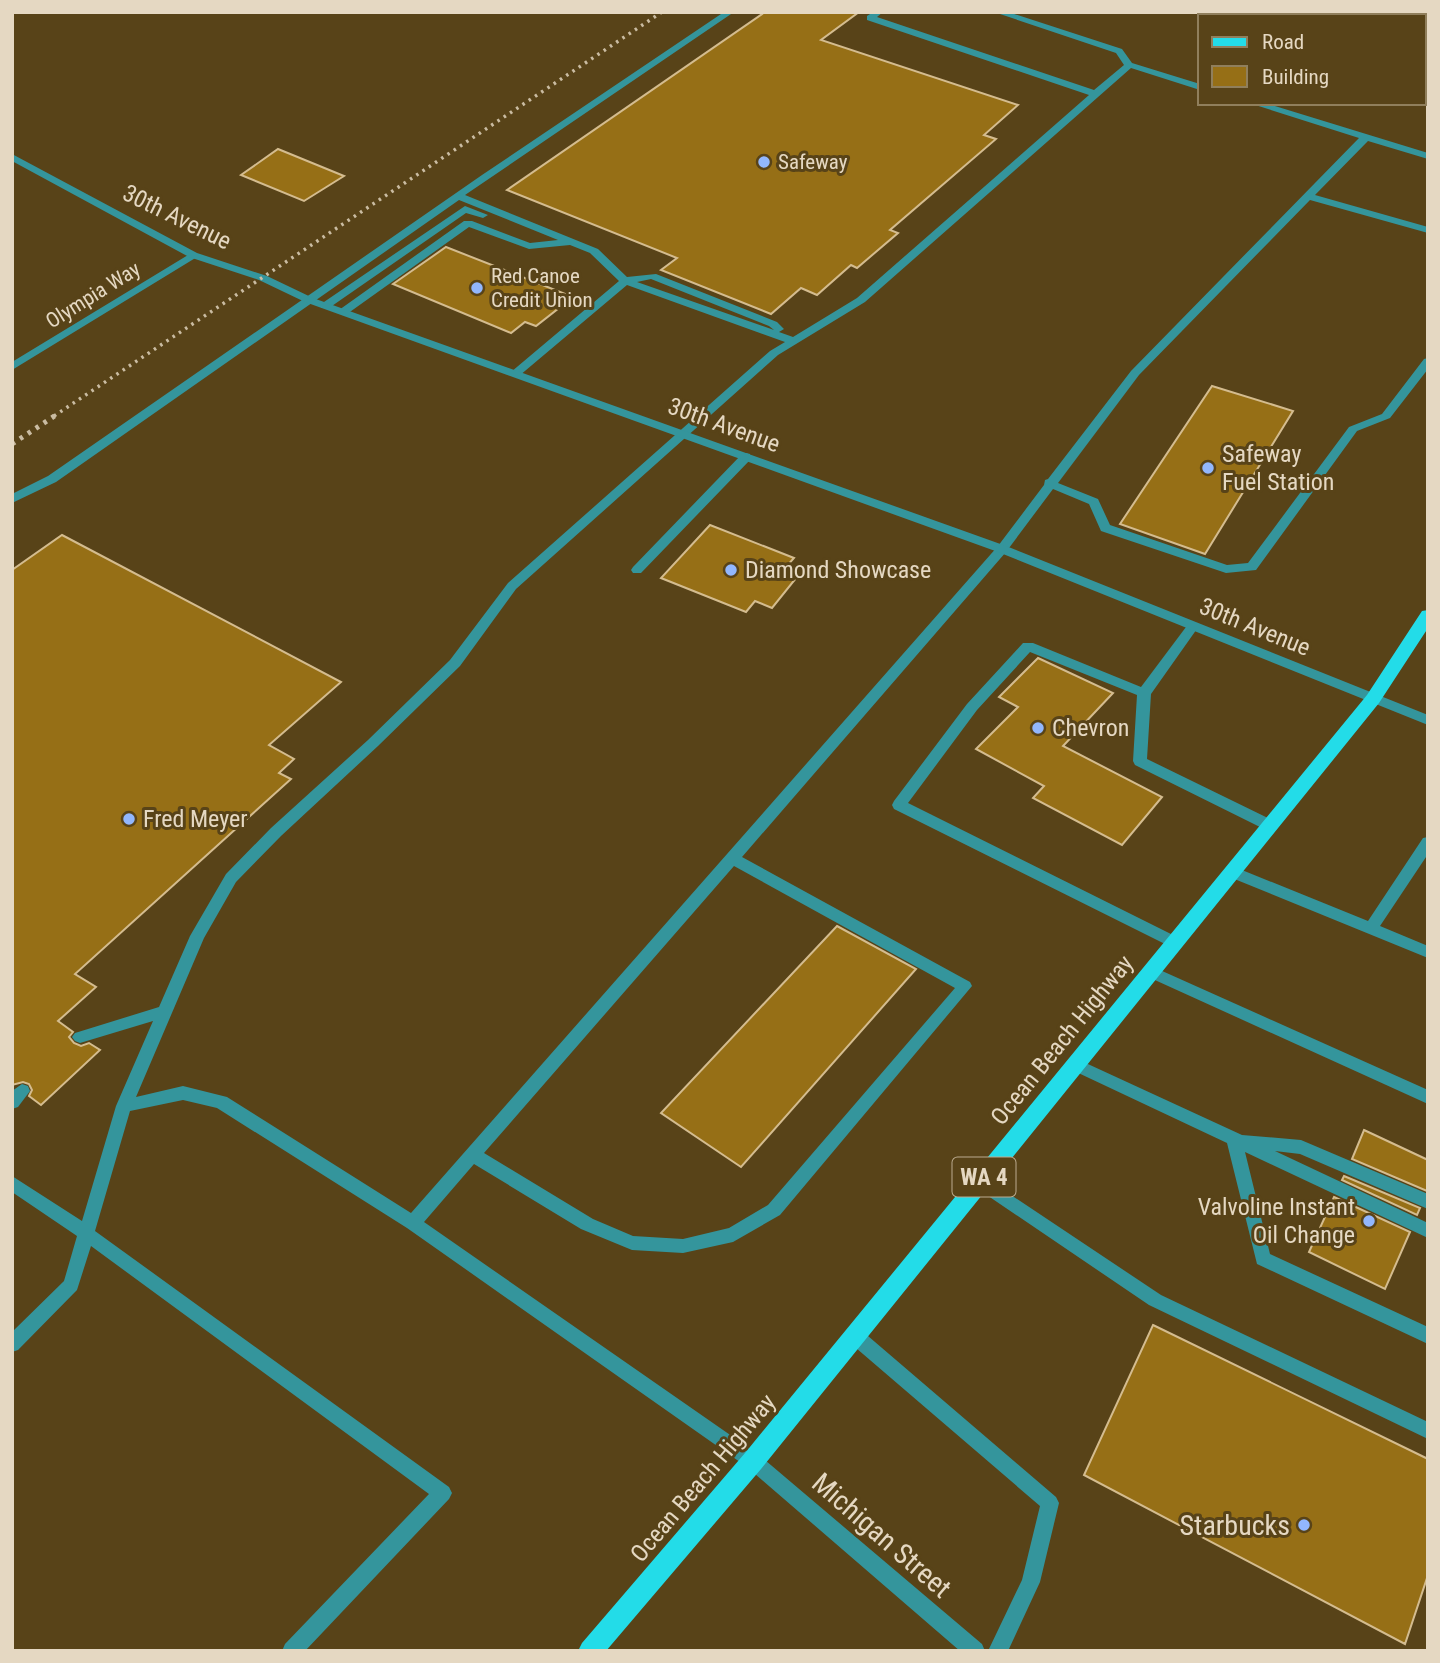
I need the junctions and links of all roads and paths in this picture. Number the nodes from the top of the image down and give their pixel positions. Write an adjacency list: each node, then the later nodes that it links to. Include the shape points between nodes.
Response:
1 (730, 12): 11 (street)
2 (879, 12): 6 (street, via 870,18)
3 (998, 12): 4 (street, via 1119,51)
4 (1129, 65): 5 (street); 6 (street)
5 (1198, 86)
6 (1096, 94): 20 (street, via 861,300)
7 (1264, 105): 8 (street)
8 (1366, 137): 9 (street); 12 (street)
9 (1428, 156)
10 (12, 158): 15 (street, 30th Avenue)
11 (458, 196): 14 (street); 17 (street)
12 (1308, 196): 13 (street); 26 (street, via 1135,373)
13 (1428, 230)
14 (571, 242): 16 (street, via 594,251); 18 (street, via 537,236 465,209); 19 (street, via 529,246 468,223)
15 (193, 255): 17 (street, 30th Avenue, via 262,278); 22 (street, Olympia Way)
16 (625, 281): 20 (street, via 652,276 773,324); 23 (street)
17 (309, 300): 18 (street, 30th Avenue); 27 (street, via 52,479)
18 (325, 306): 19 (street, 30th Avenue)
19 (342, 312): 23 (street, 30th Avenue)
20 (794, 341): 24 (street)
21 (1428, 362): 26 (street, via 1386,416 1353,429 1252,567 1226,569 1105,528 1094,502)
22 (12, 367)
23 (515, 374): 24 (street, 30th Avenue)
24 (681, 434): 25 (street, 30th Avenue); 43 (street, via 512,586 454,663 231,878 197,936)
25 (746, 457): 28 (street, 30th Avenue); 29 (street)
26 (1049, 483): 28 (street)
27 (12, 499)
28 (1002, 549): 31 (street, 30th Avenue); 37 (street)
29 (637, 570)
30 (1428, 615): 33 (main road, Ocean Beach Highway / WA 4)
31 (1193, 626): 32 (street); 33 (street, 30th Avenue)
32 (1144, 693): 35 (street, via 1140,761); 40 (street, via 1028,646 972,707 899,806)
33 (1373, 699): 34 (street, 30th Avenue); 35 (main road, Ocean Beach Highway / WA 4)
34 (1428, 720)
35 (1271, 826): 38 (main road, Ocean Beach Highway / WA 4)
36 (1428, 842): 39 (street)
37 (732, 858): 49 (street); 49 (street, via 965,986 774,1210 733,1235 682,1246 632,1243 587,1224)
38 (1232, 872): 39 (street); 40 (main road, Ocean Beach Highway / WA 4)
39 (1371, 929): 41 (street)
40 (1176, 943): 42 (main road, Ocean Beach Highway / WA 4)
41 (1428, 952)
42 (1151, 972): 45 (main road, Ocean Beach Highway / WA 4); 46 (street)
43 (165, 1011): 44 (street); 47 (street)
44 (80, 1037)
45 (1077, 1065): 48 (street); 50 (main road, Ocean Beach Highway / WA 4)
46 (1428, 1097)
47 (124, 1106): 53 (street, Michigan Street, via 183,1093 221,1102); 55 (street)
48 (1234, 1140): 52 (street, via 1301,1147); 54 (street); 57 (street, via 1263,1259)
49 (473, 1155): 53 (street)
50 (981, 1182): 56 (main road, Ocean Beach Highway / WA 4); 59 (street, via 1155,1300)
51 (12, 1183): 55 (street)
52 (1428, 1202)
53 (413, 1223): 60 (street, Michigan Street)
54 (1428, 1231)
55 (87, 1234): 58 (street, via 72,1285); 61 (street, via 443,1493)
56 (855, 1336): 60 (main road, Ocean Beach Highway / WA 4); 64 (street, via 1050,1503 1031,1582)
57 (1428, 1336)
58 (12, 1344)
59 (1428, 1431)
60 (753, 1461): 62 (main road, Ocean Beach Highway / WA 4); 63 (street, Michigan Street)
61 (292, 1651)
62 (590, 1651)
63 (975, 1651)
64 (998, 1651)

